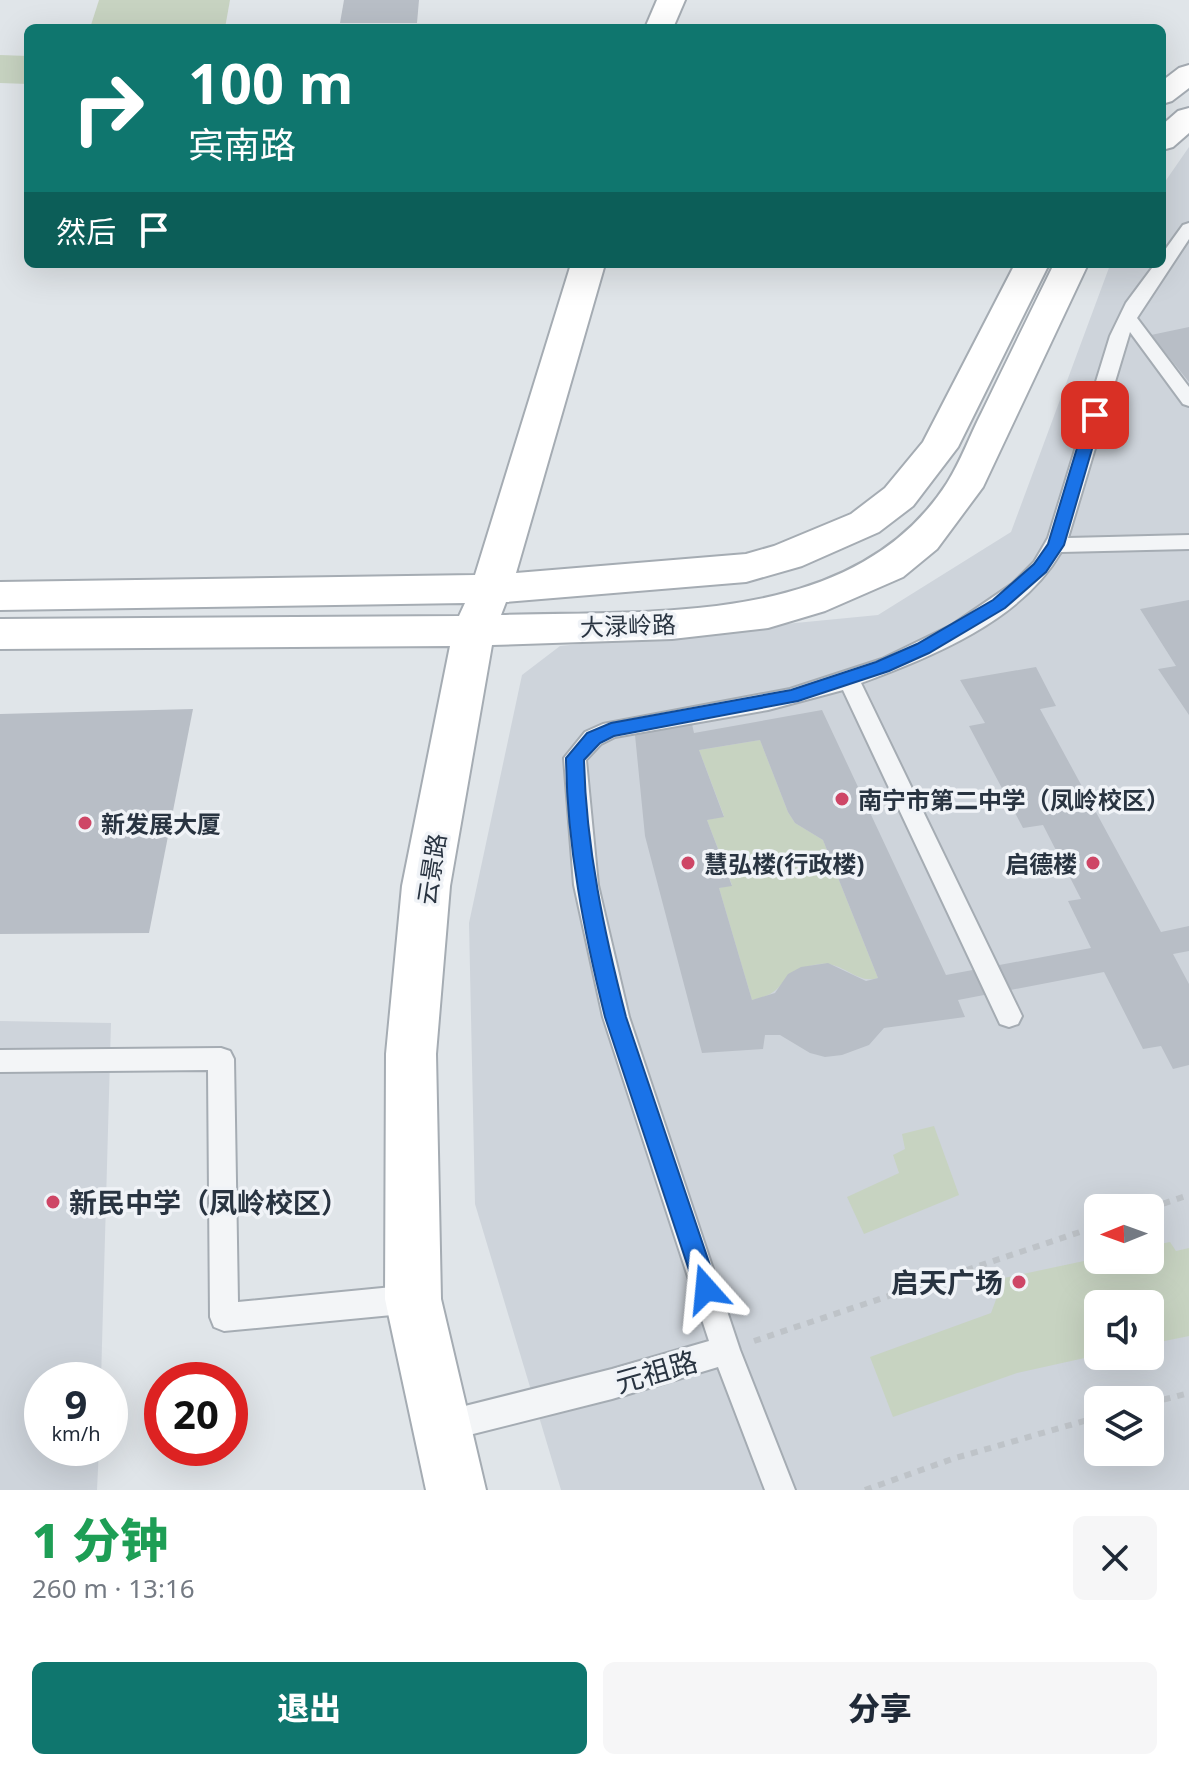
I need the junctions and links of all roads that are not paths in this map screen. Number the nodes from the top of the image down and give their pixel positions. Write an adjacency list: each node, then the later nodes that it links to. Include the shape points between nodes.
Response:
1 (659, 0): 3 (street)
2 (671, 0): 4 (street)
3 (657, 24)
4 (659, 24)
5 (1189, 74): 6 (street)
6 (1166, 92)
7 (1189, 117): 8 (street)
8 (1166, 137)
9 (1187, 236): 10 (lane)
10 (1166, 265)
11 (587, 268): 19 (street, 云景路)
12 (1030, 268): 19 (street, 大渌岭路, via 939,447 899,497 865,523 746,568)
13 (1069, 268): 21 (street, 大渌岭路, via 964,487 923,540 889,567 768,614 672,624)
14 (1164, 268): 15 (lane)
15 (1128, 318): 16 (lane); 18 (lane)
16 (1189, 400)
17 (1189, 542): 18 (lane)
18 (1056, 545): 23 (lane, via 1024,584 968,625)
19 (491, 589): 20 (street, 大渌岭路); 21 (street, 云景路)
20 (0, 596)
21 (474, 631): 22 (street, 大渌岭路); 26 (street, 云景路, via 426,886 411,1054)
22 (0, 634)
23 (848, 678): 24 (lane); 27 (lane, via 792,697 611,730 593,738 575,758 586,885 608,988)
24 (1009, 1016)
25 (0, 1061): 26 (lane, via 221,1059 224,1317)
26 (413, 1299): 28 (street, 云景路)
27 (726, 1350): 28 (lane, 元祖路); 30 (lane, 元祖路)
28 (440, 1427): 29 (street, 云景路)
29 (456, 1490)
30 (780, 1490)

